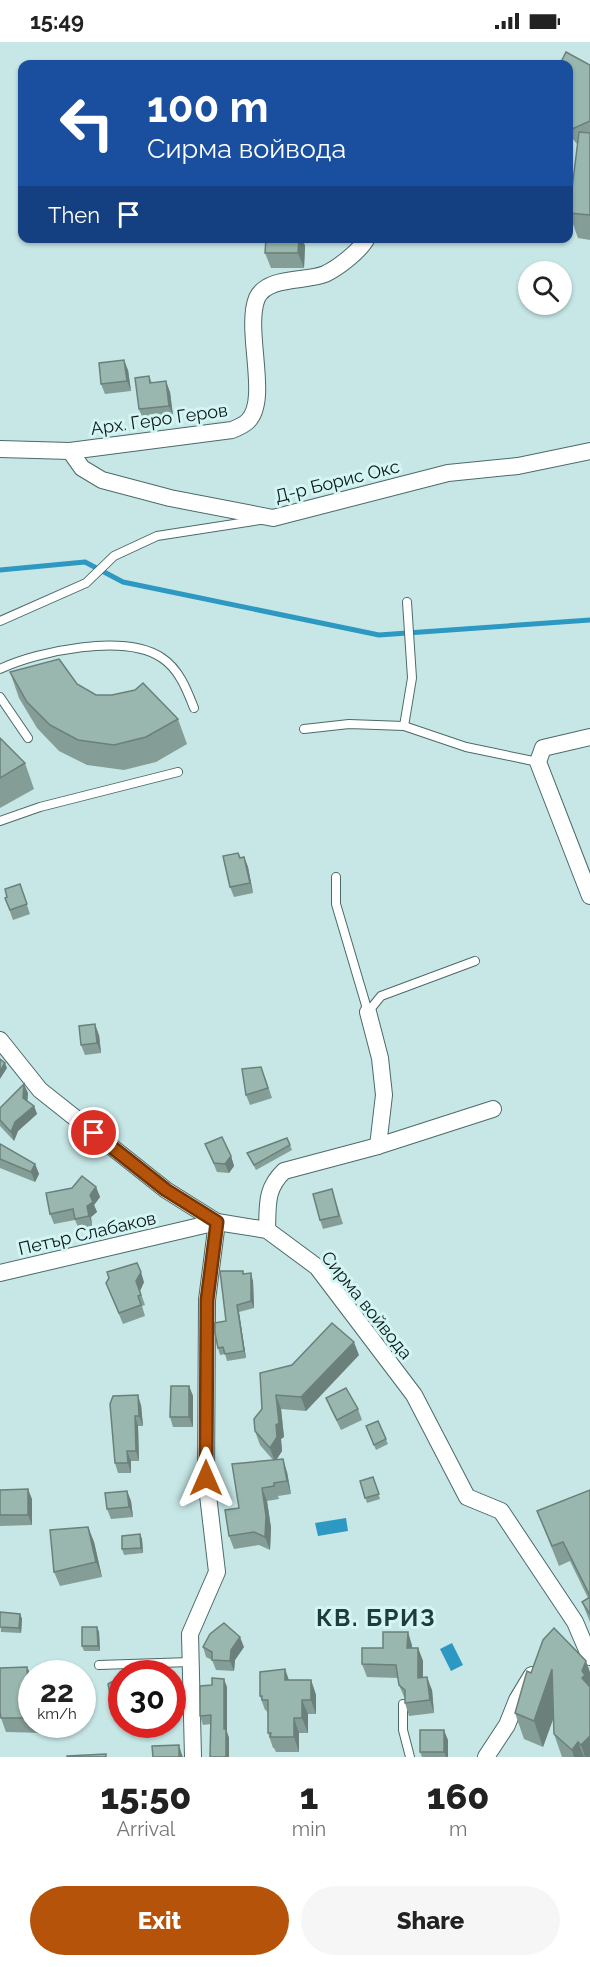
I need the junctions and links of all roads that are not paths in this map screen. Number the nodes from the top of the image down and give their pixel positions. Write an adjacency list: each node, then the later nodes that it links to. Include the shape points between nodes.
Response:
1 (364, 243): 3 (street, Арх. Геро Геров, via 325,274 270,285 258,297 252,327 257,401 249,420 232,430)
2 (0, 449): 3 (street)
3 (70, 451): 5 (street, Д-р Борис Окс, via 82,468 102,480)
4 (590, 451): 5 (street, Д-р Борис Окс, via 518,466 448,473)
5 (273, 518): 7 (lane, via 157,536 114,556 86,583)
6 (408, 602): 11 (lane, via 412,678)
7 (0, 621)
8 (0, 669): 10 (lane, via 19,660 75,649 142,649 163,658 180,676)
9 (0, 697): 14 (lane)
10 (195, 708)
11 (404, 726): 12 (lane, via 349,724); 15 (lane, via 466,747)
12 (304, 729)
13 (590, 737): 15 (street, via 543,748)
14 (28, 738)
15 (538, 762): 19 (street)
16 (178, 772): 17 (lane)
17 (0, 821)
18 (336, 877): 21 (lane, via 336,904)
19 (590, 896)
20 (475, 961): 21 (lane, via 381,996)
21 (368, 1012): 24 (street, via 380,1058 384,1095)
22 (0, 1040): 25 (street, Сирма войвода, via 40,1090 166,1190)
23 (493, 1109): 24 (street)
24 (378, 1146): 26 (street, via 284,1172 273,1182)
25 (217, 1222): 26 (street, Сирма войвода); 27 (street, Петър Слабаков); 32 (street, via 207,1300 206,1478 218,1572 190,1634)
26 (267, 1230): 29 (street, Сирма войвода, via 317,1267 414,1395 466,1497 501,1511)
27 (0, 1273): 28 (street)
28 (0, 1283)
29 (575, 1622): 30 (street); 31 (street, Сирма войвода)
30 (559, 1636)
31 (590, 1657)
32 (190, 1662): 34 (lane); 36 (street)
33 (540, 1663): 38 (street)
34 (99, 1665)
35 (404, 1704): 37 (lane, via 402,1730)
36 (193, 1757)
37 (410, 1757)
38 (486, 1757)

